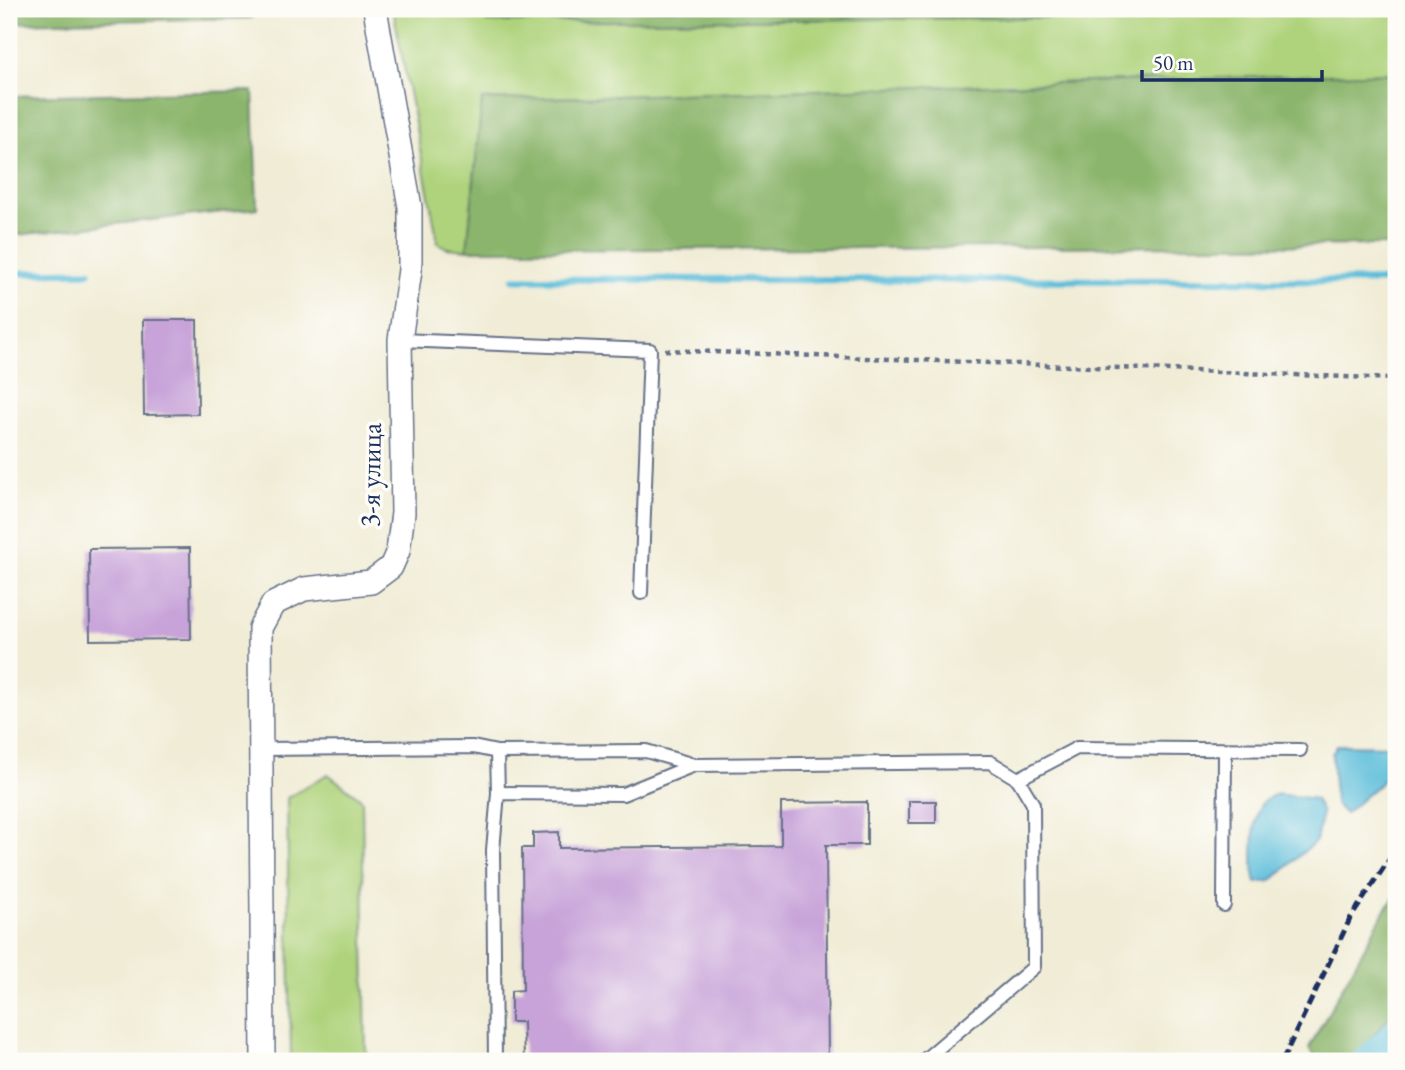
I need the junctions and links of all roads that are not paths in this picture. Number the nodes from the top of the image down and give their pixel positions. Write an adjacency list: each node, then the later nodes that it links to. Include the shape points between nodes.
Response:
1 (375, 9): 2 (street, 3-я улица, via 410,207 410,270)
2 (400, 340): 3 (lane, via 650,350); 4 (street, 3-я улица, via 403,513 398,551 391,567 371,582 304,589 274,604 260,628)
3 (641, 593)
4 (261, 749): 7 (lane, via 473,747); 12 (street, 3-я улица)
5 (1225, 750): 6 (lane); 9 (lane, via 1077,748); 11 (lane)
6 (1300, 750)
7 (498, 752): 8 (lane, via 646,751); 10 (lane)
8 (694, 765): 9 (lane, via 990,762); 10 (lane, via 623,794)
9 (1018, 779): 14 (lane, via 1033,804 1034,967)
10 (498, 793): 13 (lane, via 493,850)
11 (1224, 905)
12 (263, 1061)
13 (495, 1061)
14 (923, 1061)

